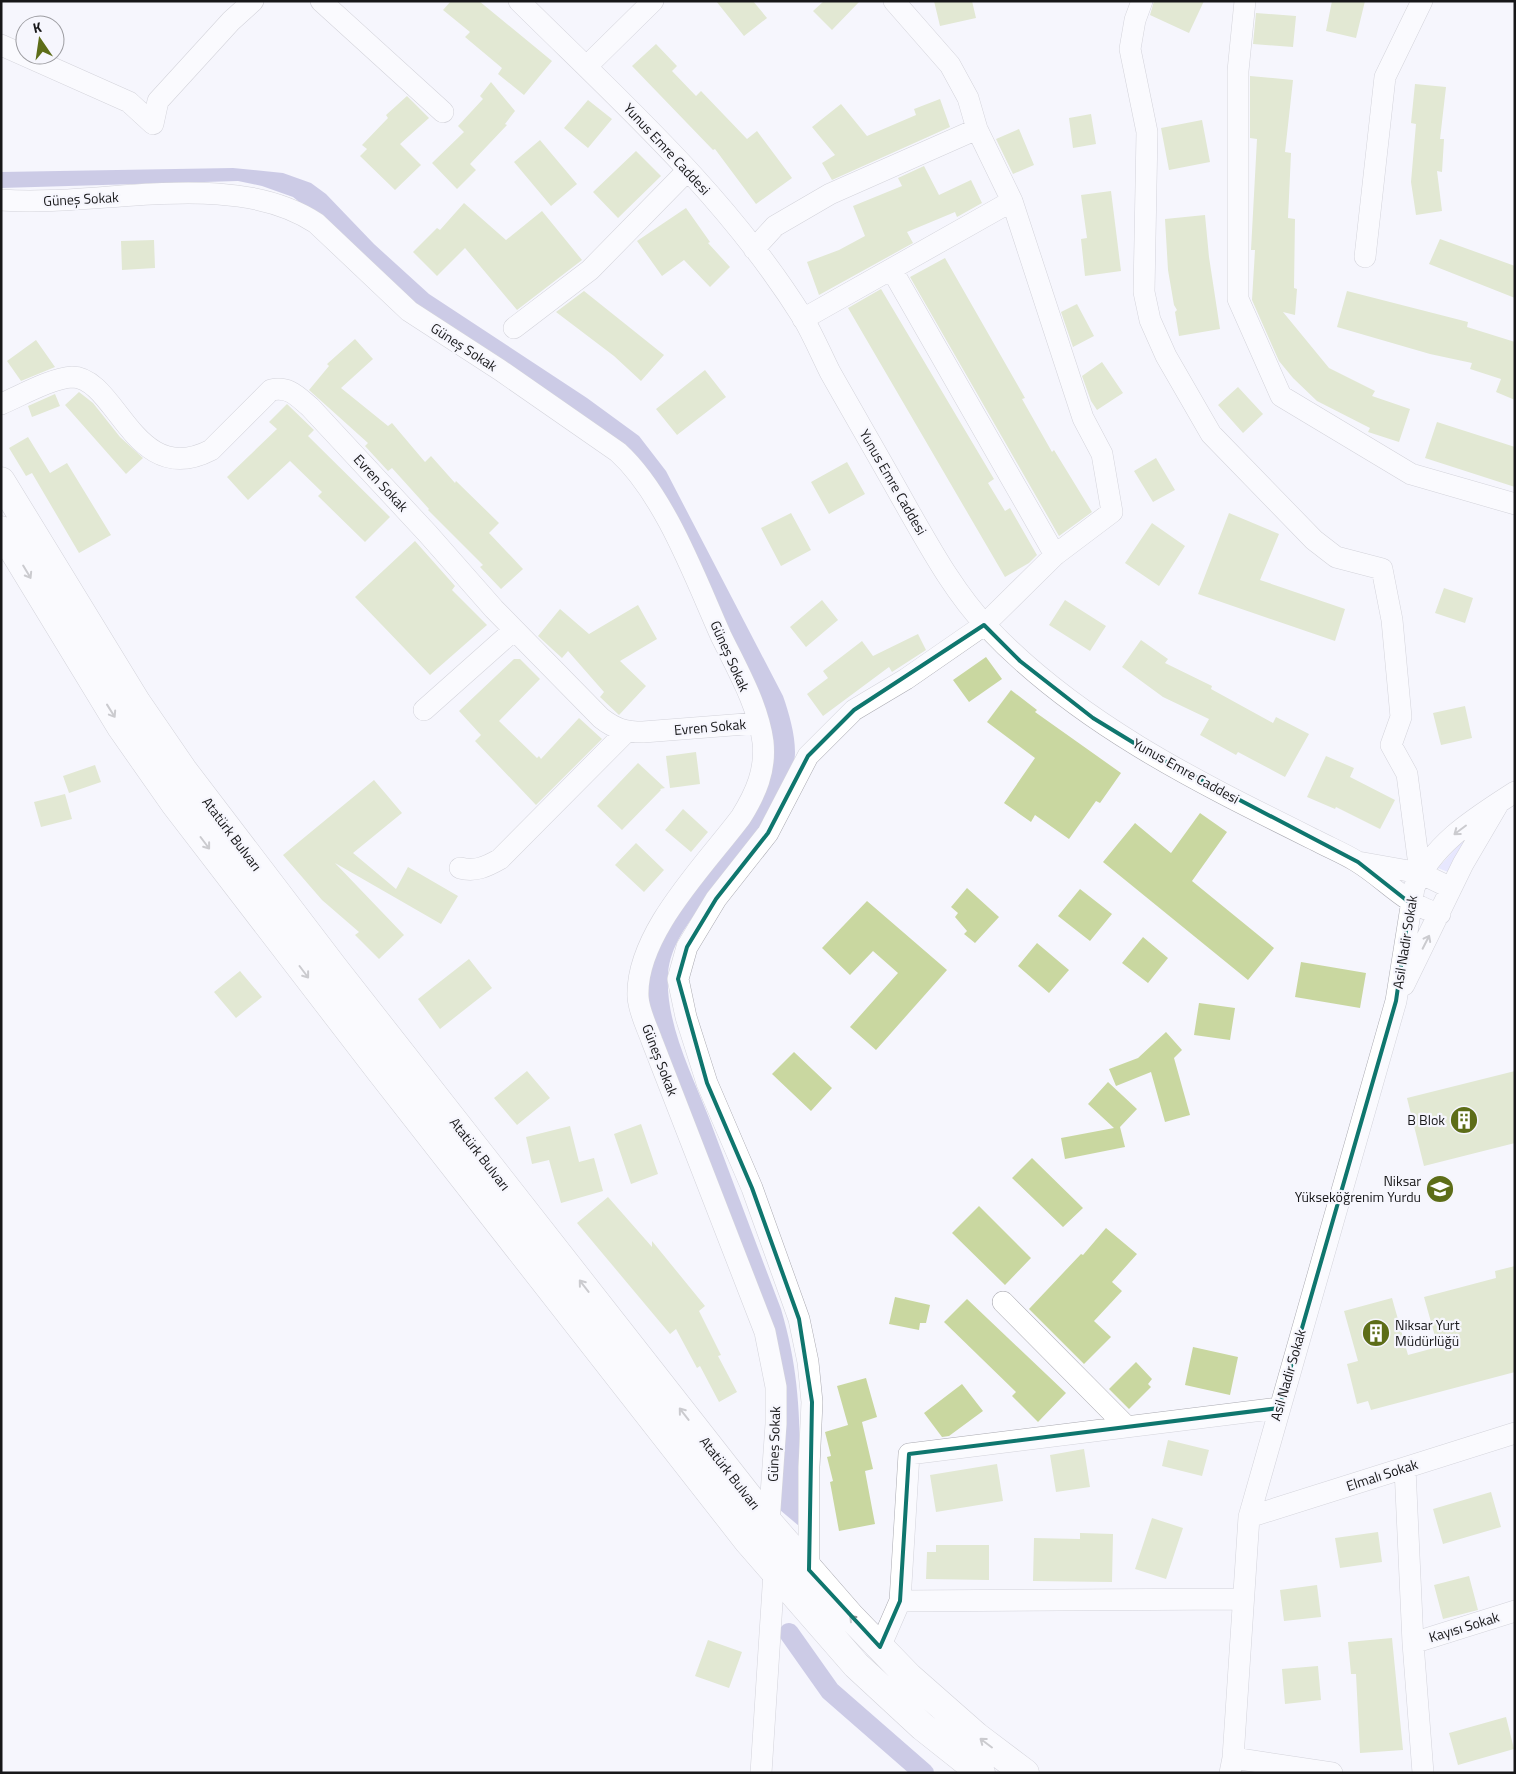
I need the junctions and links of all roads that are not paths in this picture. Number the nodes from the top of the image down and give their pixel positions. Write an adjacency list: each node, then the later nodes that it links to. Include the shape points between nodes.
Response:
1 (253, 1): 9 (street, via 158,101 153,124 128,102)
2 (321, 1): 11 (street)
3 (519, 1): 10 (street, Yunus Emre Caddesi)
4 (653, 1): 10 (street)
5 (894, 1): 12 (street, via 950,65 968,98)
6 (1142, 1): 34 (street, via 1130,49 1147,132 1144,292 1150,320 1166,356 1211,434 1314,540 1336,557 1382,569 1392,620 1402,717 1391,745 1407,774)
7 (1245, 1): 23 (street, via 1238,71 1238,299 1281,396 1411,474)
8 (1422, 1): 17 (street, via 1385,77)
9 (1, 45)
10 (587, 66): 13 (street, Yunus Emre Caddesi)
11 (443, 112)
12 (977, 129): 15 (street); 16 (street, via 830,194 775,226)
13 (688, 170): 16 (street, Yunus Emre Caddesi); 20 (street, via 590,270)
14 (1, 200): 29 (street, Güneş Sokak, via 214,194 260,200 301,213 316,223 409,311 602,440 633,465 676,537 747,691)
15 (1012, 201): 18 (street); 25 (street, via 1083,418 1102,454 1112,512)
16 (754, 249): 19 (street, Yunus Emre Caddesi)
17 (1364, 257)
18 (892, 270): 19 (street); 25 (street)
19 (803, 319): 26 (street, Yunus Emre Caddesi, via 920,529 956,589)
20 (514, 328)
21 (1, 404): 27 (street, Evren Sokak, via 58,380 82,378 94,386 140,440 156,452 185,458 211,450 271,390 290,390 310,407 422,526)
22 (1, 481): 45 (main road, Atatürk Bulvarı, one-way to 22, via 183,770 137,703)
23 (1515, 504)
24 (1, 530): 47 (main road, Atatürk Bulvarı, one-way to 47, via 121,727 175,804)
25 (1055, 556): 26 (street)
26 (984, 624): 32 (street, Yunus Emre Caddesi, via 1020,660 1093,718 1152,754); 46 (street, via 906,679 854,710 808,756 768,833 716,899 692,939 678,980 707,1083 752,1188 799,1319 812,1402)
27 (514, 630): 28 (street); 30 (street, Evren Sokak, via 601,718)
28 (424, 710)
29 (758, 723): 30 (street, Evren Sokak); 45 (street, Güneş Sokak, via 763,755 758,786 742,817 660,922 649,947 638,996 645,1022 765,1332 776,1387)
30 (626, 732): 33 (street, via 500,859 470,871)
31 (1507, 797): 34 (street, Asil Nadir Sokak, one-way to 34, via 1457,831); 35 (street, Asil Nadir Sokak)
32 (1358, 862): 34 (street, Yunus Emre Caddesi); 36 (street, Yunus Emre Caddesi)
33 (460, 868)
34 (1420, 873): 35 (street, Yunus Emre Caddesi); 36 (street, Asil Nadir Sokak)
35 (1451, 888): 37 (street, Asil Nadir Sokak)
36 (1410, 903): 37 (street, Yunus Emre Caddesi); 38 (street, Asil Nadir Sokak)
37 (1440, 914): 38 (street, Asil Nadir Sokak, one-way to 37)
38 (1396, 1001): 40 (street, Asil Nadir Sokak)
39 (1003, 1302): 41 (street)
40 (1278, 1408): 41 (street); 44 (street, Asil Nadir Sokak)
41 (1127, 1427): 49 (street, via 909,1454)
42 (1515, 1433): 43 (street, Elmalı Sokak)
43 (1405, 1468): 44 (street, Elmalı Sokak); 51 (street)
44 (1249, 1517): 48 (street, Asil Nadir Sokak)
45 (769, 1523): 46 (main road, Atatürk Bulvarı)
46 (809, 1570): 52 (main road, Atatürk Bulvarı, one-way to 46)
47 (774, 1572): 54 (street); 55 (main road, Atatürk Bulvarı, via 862,1671 923,1727)
48 (1242, 1599): 49 (street); 53 (street, Asil Nadir Sokak)
49 (900, 1601): 52 (street)
50 (1515, 1611): 51 (street, Kayısı Sokak)
51 (1413, 1643): 58 (street)
52 (880, 1647): 56 (main road, Atatürk Bulvarı, one-way to 52, via 940,1705)
53 (1228, 1768): 57 (street)
54 (761, 1773)
55 (981, 1773)
56 (1025, 1773)
57 (1332, 1773)
58 (1423, 1773)

